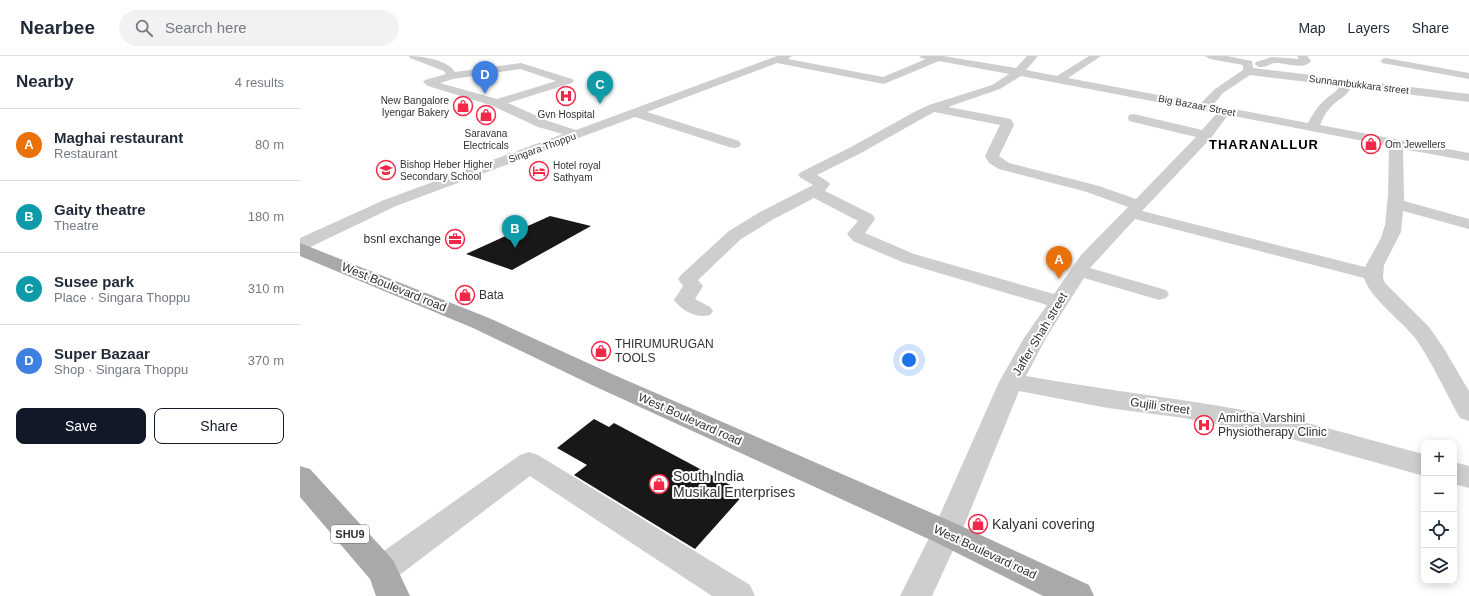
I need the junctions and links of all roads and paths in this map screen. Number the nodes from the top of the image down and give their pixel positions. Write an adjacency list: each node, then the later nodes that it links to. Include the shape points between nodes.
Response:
1 (414, 56): 13 (street)
2 (924, 56): 8 (street, Big Bazaar Street)
3 (1033, 56): 12 (street)
4 (1096, 56): 15 (street)
5 (1210, 56): 11 (street)
6 (1302, 56): 11 (street, via 1306,61 1272,60)
7 (781, 58): 8 (street, via 884,81); 23 (street, Singara Thoppu)
8 (938, 58): 12 (street, Big Bazaar Street)
9 (1385, 59): 14 (street); 16 (street)
10 (464, 64): 13 (street)
11 (1248, 67): 17 (street, Sunnambukkara street); 20 (street)
12 (1019, 72): 15 (street, Big Bazaar Street); 21 (street, via 996,87)
13 (450, 73): 19 (street, via 429,82); 19 (street, via 522,66 568,81)
14 (1469, 76)
15 (1059, 79): 20 (street, Big Bazaar Street)
16 (1381, 79): 17 (street, Sunnambukkara street); 18 (street, Sunnambukkara street)
17 (1347, 82): 25 (street, via 1342,93 1322,110)
18 (1469, 98)
19 (497, 103): 26 (street, via 543,124)
20 (1204, 107): 22 (street, Big Bazaar Street)
21 (933, 108): 31 (street, via 808,173 806,175 822,186); 33 (street, via 1006,122 1007,125 992,156 994,160 1004,166 1092,189)
22 (1226, 110): 25 (street, Big Bazaar Street); 27 (street, Jaffer Shah street)
23 (634, 112): 26 (street, Singara Thoppu); 29 (street)
24 (1134, 118): 27 (street)
25 (1313, 127): 28 (street, Big Bazaar Street)
26 (576, 134): 35 (street, Singara Thoppu, via 390,203)
27 (1206, 135): 33 (street, Jaffer Shah street)
28 (1397, 143): 30 (street, Big Bazaar Street); 32 (street, via 1394,153)
29 (734, 144)
30 (1469, 157)
31 (814, 192): 40 (street, via 867,219 856,234 859,237 908,258); 41 (street, via 735,235 688,279 693,286 684,300)
32 (1395, 204): 34 (street); 38 (street, via 1389,243 1375,264)
33 (1135, 209): 37 (street, Jaffer Shah street, via 1087,259); 38 (street)
34 (1469, 224)
35 (300, 246)
36 (300, 249): 48 (main road, West Boulevard road, via 481,323)
37 (1079, 271): 39 (street); 40 (street, Jaffer Shah street)
38 (1372, 274): 43 (street, via 1376,284 1432,347)
39 (1159, 294)
40 (1059, 302): 42 (street, Jaffer Shah street, via 1035,338)
41 (703, 311)
42 (1011, 382): 44 (street, Gujili street, via 1281,427); 48 (street, Jaffer Shah street)
43 (1467, 404)
44 (1421, 464)
45 (1457, 474): 47 (street)
46 (300, 476): 49 (main road, SHU9)
47 (1469, 477)
48 (946, 534): 51 (street, Jaffer Shah street); 52 (main road, West Boulevard road)
49 (387, 583): 50 (street, via 529,462)
50 (740, 596)
51 (916, 596)
52 (1077, 596)

